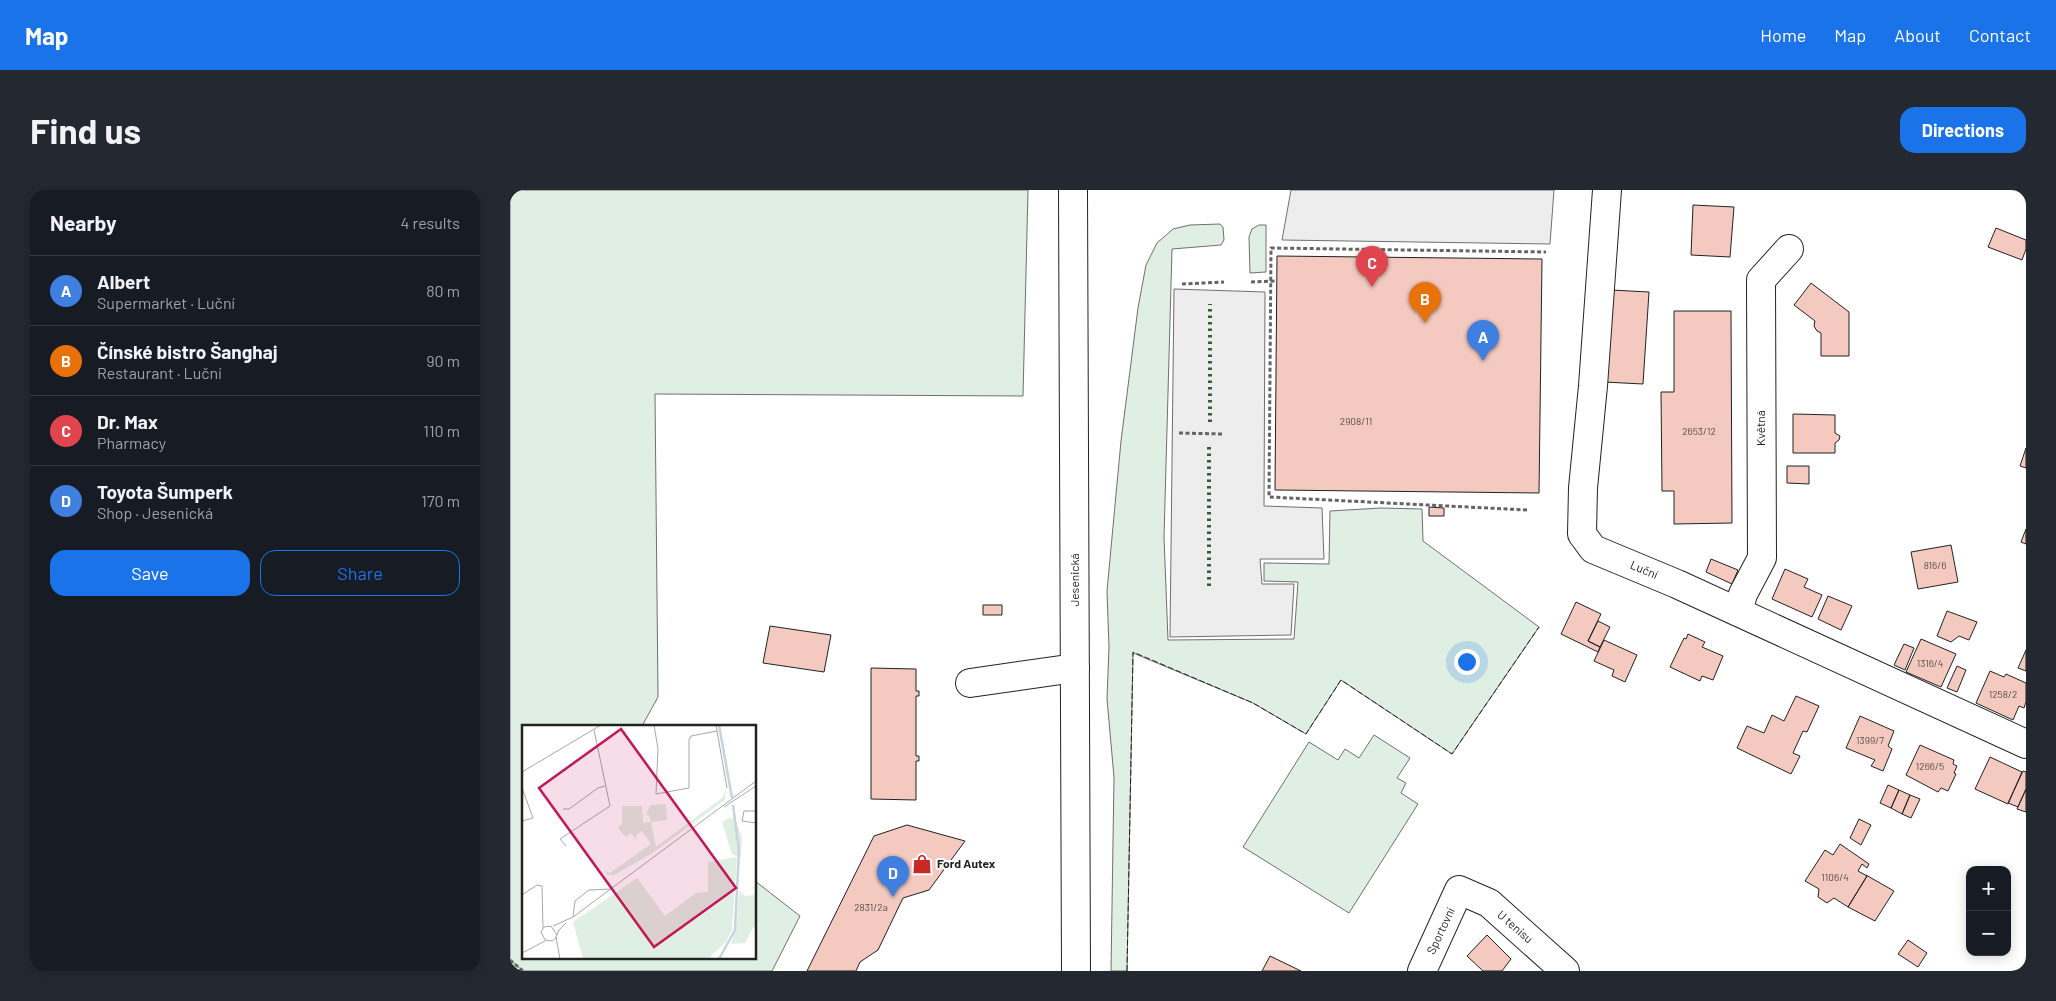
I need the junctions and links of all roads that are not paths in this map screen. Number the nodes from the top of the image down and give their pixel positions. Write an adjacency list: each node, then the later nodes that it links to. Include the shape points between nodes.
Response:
1 (1073, 190): 5 (street, Jesenická)
2 (1607, 190): 4 (street, Luční, via 1582,534 1593,549)
3 (1789, 250): 4 (street, Květná, via 1761,280 1762,558 1743,594)
4 (1738, 612): 7 (street, Luční)
5 (1075, 668): 6 (street); 9 (street, Jesenická)
6 (970, 683)
7 (2026, 744)
8 (1459, 890): 10 (street, Sportovní); 11 (street, U tenisu, via 1489,904)
9 (1076, 971)
10 (1422, 971)
11 (1565, 971)

